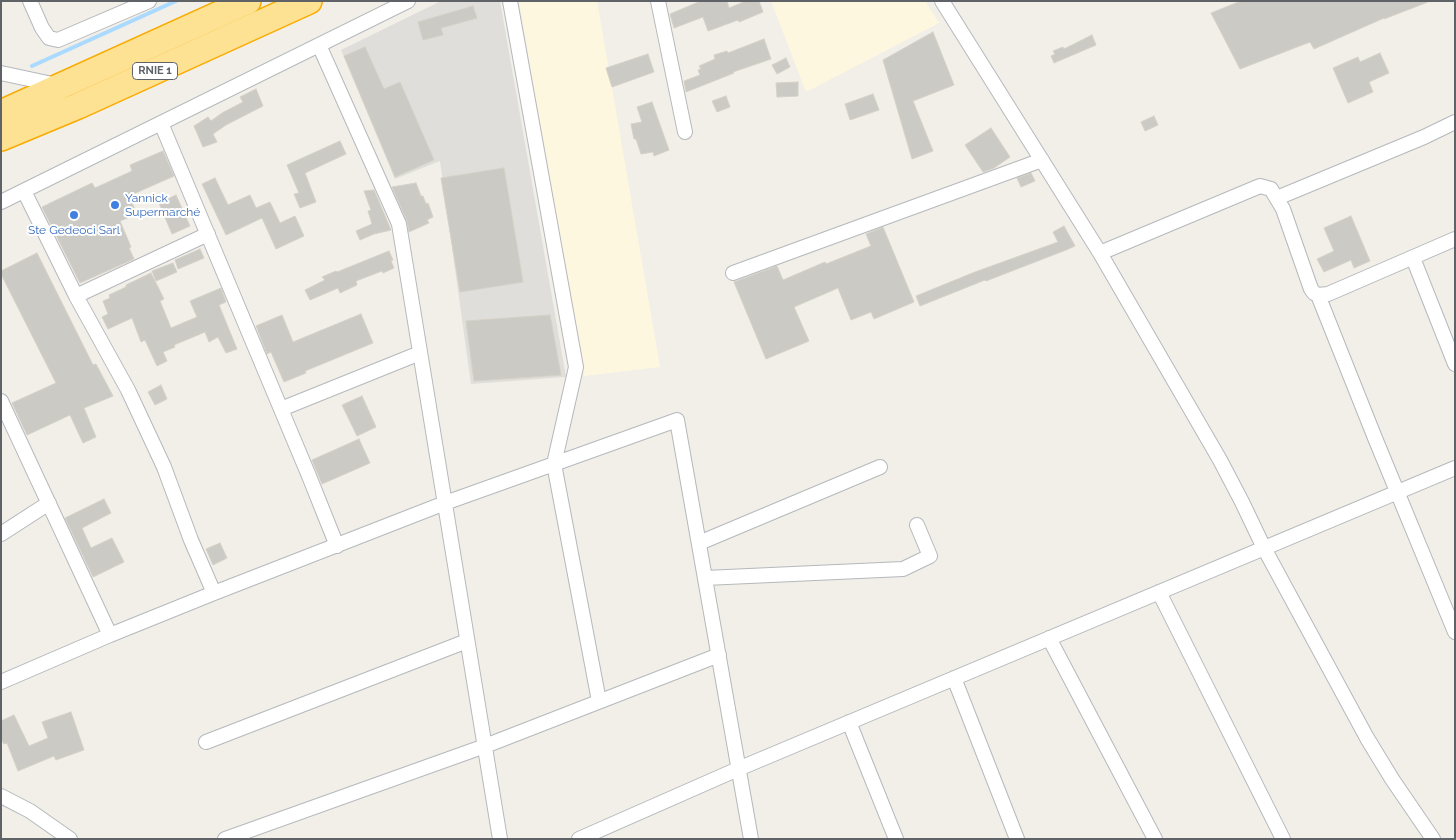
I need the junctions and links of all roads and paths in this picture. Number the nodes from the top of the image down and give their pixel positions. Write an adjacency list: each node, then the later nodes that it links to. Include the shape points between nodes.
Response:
1 (148, 1): 8 (street, via 58,40 49,38)
2 (248, 1): 11 (highway, RNIE 1)
3 (308, 1): 16 (highway, RNIE 1)
4 (408, 1): 9 (street)
5 (510, 1): 32 (street, via 576,367)
6 (658, 1): 15 (street)
7 (942, 1): 17 (street)
8 (31, 2)
9 (319, 45): 14 (street); 28 (street, via 399,224)
10 (1, 73): 11 (street)
11 (60, 86): 12 (highway, RNIE 1)
12 (1, 113)
13 (1455, 122): 19 (street)
14 (161, 123): 18 (street); 21 (street)
15 (685, 132)
16 (1, 138)
17 (1042, 160): 23 (street); 25 (street)
18 (24, 191): 20 (street); 27 (street)
19 (1277, 198): 23 (street, via 1271,189 1260,186); 26 (street, via 1311,288)
20 (1, 202)
21 (208, 234): 27 (street); 31 (street)
22 (1455, 239): 24 (street)
23 (1100, 253): 42 (street, via 1220,460)
24 (1413, 258): 26 (street, via 1328,294); 29 (street)
25 (734, 273)
26 (1318, 295): 35 (street)
27 (76, 296): 45 (street, via 136,407)
28 (420, 353): 31 (street); 37 (street)
29 (1455, 364)
30 (2, 406): 36 (street)
31 (281, 410): 41 (street)
32 (554, 464): 37 (street); 40 (street, via 677,420); 53 (street)
33 (880, 467): 40 (street)
34 (1455, 468): 35 (street)
35 (1397, 492): 42 (street); 46 (street)
36 (49, 503): 39 (street); 47 (street)
37 (444, 503): 41 (street); 49 (street)
38 (917, 525): 43 (street, via 930,556 903,568)
39 (1, 534)
40 (699, 542): 43 (street)
41 (337, 546): 45 (street)
42 (1264, 548): 44 (street); 68 (street, via 1367,738)
43 (706, 578): 50 (street)
44 (1159, 592): 48 (street); 67 (street)
45 (214, 593): 47 (street)
46 (1455, 632)
47 (110, 635): 52 (street)
48 (1049, 638): 51 (street); 66 (street)
49 (467, 641): 55 (street); 56 (street)
50 (719, 655): 53 (street); 57 (street)
51 (954, 678): 54 (street); 65 (street)
52 (1, 682)
53 (598, 702): 56 (street)
54 (849, 722): 57 (street); 64 (street)
55 (206, 742)
56 (484, 746): 60 (street); 61 (street)
57 (738, 769): 62 (street); 63 (street)
58 (1, 796): 59 (street, via 30,811)
59 (70, 839)
60 (225, 839)
61 (500, 839)
62 (579, 839)
63 (751, 839)
64 (896, 839)
65 (1017, 839)
66 (1155, 839)
67 (1283, 839)
68 (1433, 839)

